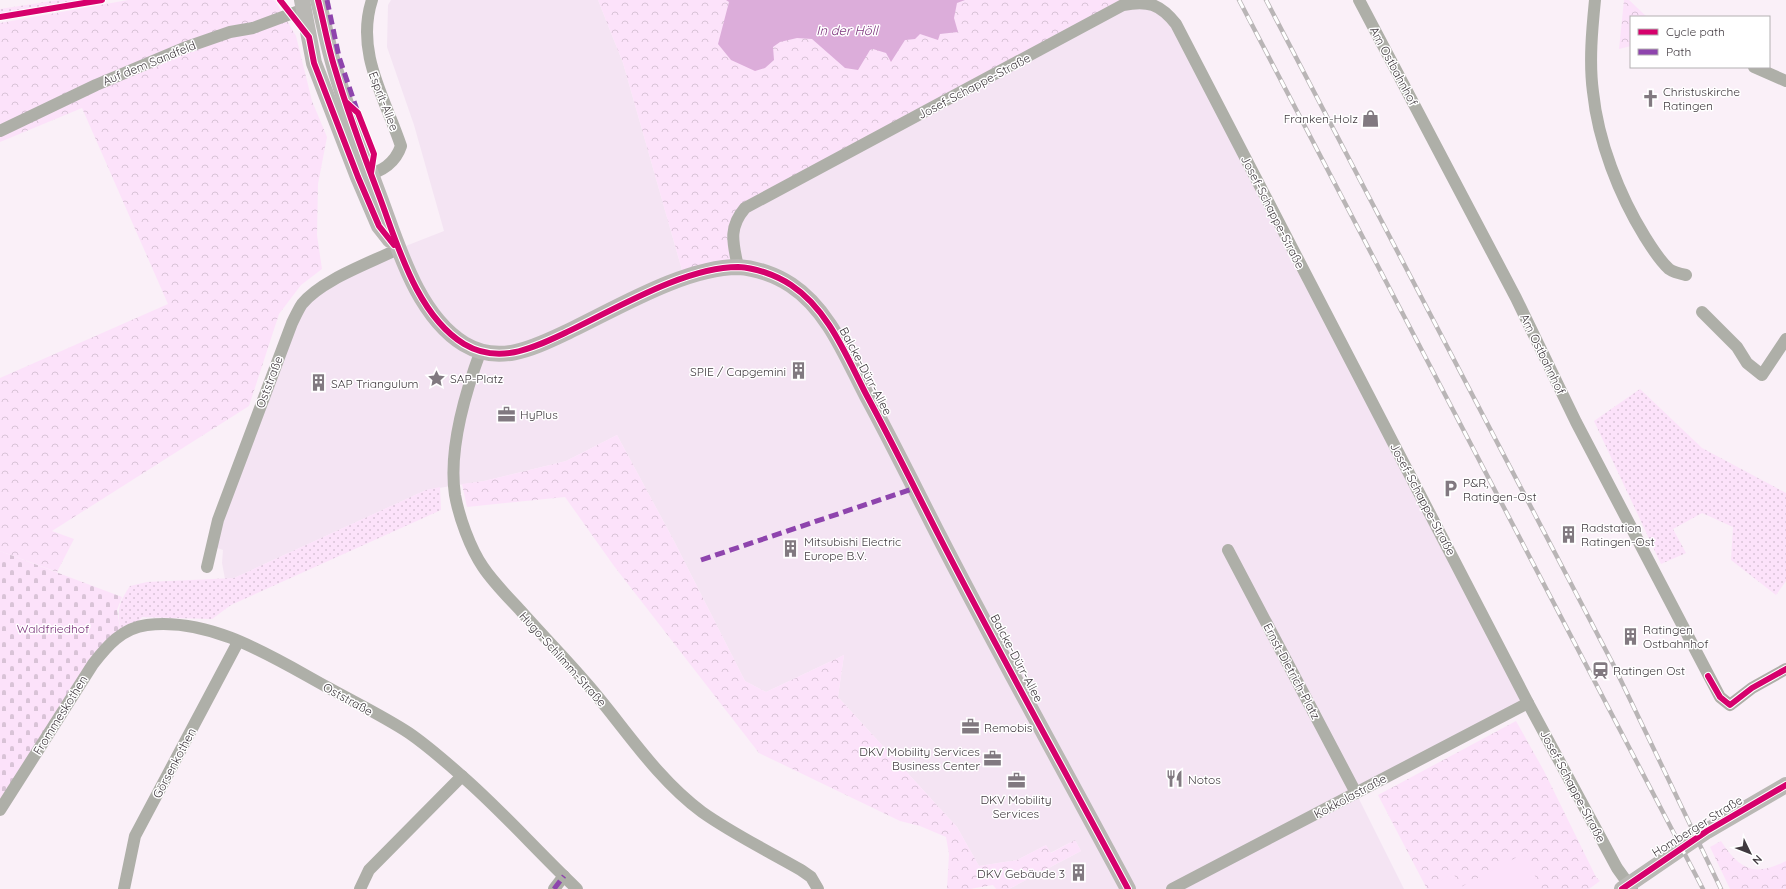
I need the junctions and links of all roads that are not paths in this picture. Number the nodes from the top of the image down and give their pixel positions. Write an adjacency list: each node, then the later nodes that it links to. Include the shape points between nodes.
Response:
1 (318, 0): 10 (street, Balcke-Dürr-Allee)
2 (372, 0): 10 (street, Esprit-Allee, via 367,21 367,51 372,72 401,146 398,156 388,166)
3 (1140, 0): 12 (street, Josef-Schappe-Straße, via 1123,6 745,208 738,216 732,241); 22 (street, Josef-Schappe-Straße, via 1149,1 1166,10 1176,24)
4 (1359, 0): 21 (street, Am Ostbahnhof, via 1516,298 1576,422 1720,697 1730,705 1752,688)
5 (1595, 0): 13 (street, via 1593,91 1598,121 1615,178 1637,224 1654,251 1670,270)
6 (300, 3): 9 (street, Auf dem Sandfeld, via 253,28 230,32 184,48 96,85); 10 (street, Balcke-Dürr-Allee, via 314,63)
7 (1756, 68): 8 (street)
8 (1786, 80)
9 (0, 131)
10 (364, 176): 11 (street, Balcke-Dürr-Allee)
11 (398, 249): 16 (street, Balcke-Dürr-Allee, via 426,306 437,320 465,345); 18 (street, Oststraße, via 328,283 302,305 292,323 218,520)
12 (738, 267): 16 (street, Balcke-Dürr-Allee, via 707,271 684,278 530,350 501,353); 33 (street, Balcke-Dürr-Allee, via 777,277 792,286 813,303 826,321)
13 (1686, 275)
14 (1702, 312): 15 (street, via 1737,347 1747,363 1762,375)
15 (1786, 339)
16 (480, 350): 32 (street, Hugo-Schlimm-Straße, via 461,417 454,476 461,520 482,566 587,684 658,772 702,812 801,870 811,877)
17 (1228, 550): 25 (street, Ernst-Dietrich-Platz)
18 (207, 567)
19 (131, 629): 20 (street, Oststraße, via 146,625 186,626); 26 (street, Frommeskothen, via 110,643 93,664)
20 (238, 642): 23 (street, Oststraße, via 272,657 409,733); 28 (street, Görsenkothen, via 135,836)
21 (1786, 669)
22 (1528, 703): 25 (street, Kokkolastraße); 36 (street, Josef-Schappe-Straße, via 1617,868)
23 (462, 776): 27 (street, Oststraße); 29 (street, via 369,870)
24 (1786, 785): 35 (street, Homberger Straße, via 1707,831)
25 (1356, 793): 34 (street, Kokkolastraße)
26 (0, 810)
27 (564, 876): 30 (street); 31 (street, Oststraße)
28 (124, 889)
29 (360, 889)
30 (554, 889)
31 (577, 889)
32 (818, 889)
33 (1128, 889)
34 (1172, 889)
35 (1622, 889)
36 (1632, 889)

